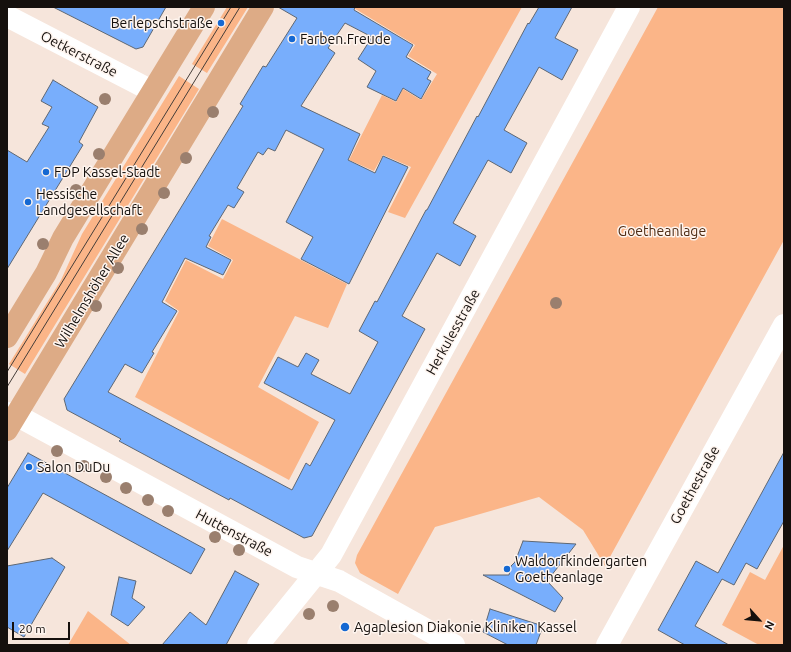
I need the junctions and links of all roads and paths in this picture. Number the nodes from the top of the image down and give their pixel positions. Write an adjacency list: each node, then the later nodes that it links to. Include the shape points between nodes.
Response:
1 (204, 7): 5 (main road)
2 (263, 7): 8 (main road, Wilhelmshöher Allee)
3 (629, 7): 9 (street, Herkulesstraße, via 331,555)
4 (7, 16): 5 (street, Oetkerstraße)
5 (152, 91): 7 (main road, via 63,238 46,273)
6 (784, 325): 10 (street, Goethestraße)
7 (7, 337)
8 (10, 420): 9 (street, Huttenstraße, via 297,567)
9 (317, 574): 11 (street, Herkulesstraße); 12 (street, Huttenstraße, via 339,581)
10 (614, 643)
11 (258, 645)
12 (454, 645)

